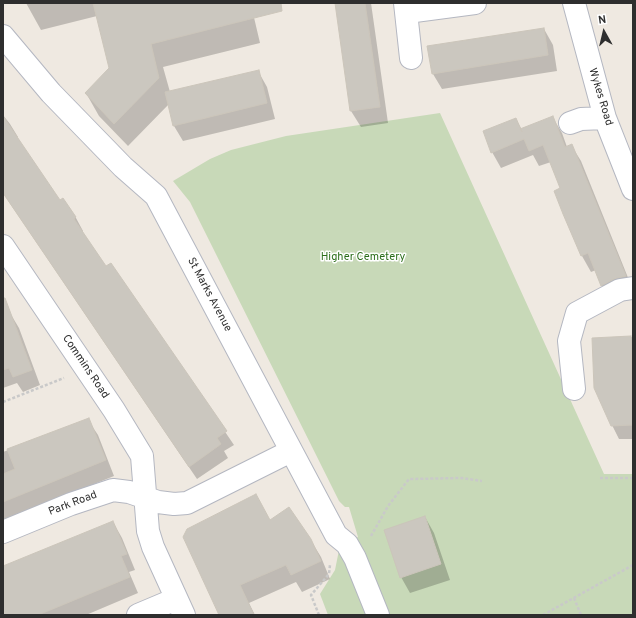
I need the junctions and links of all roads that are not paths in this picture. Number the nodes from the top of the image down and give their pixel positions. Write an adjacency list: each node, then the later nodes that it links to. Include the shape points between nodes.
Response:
1 (474, 3): 3 (street)
2 (574, 3): 6 (street, Wykes Road)
3 (406, 8): 5 (street)
4 (3, 36): 13 (street, St Marks Avenue, via 57,98 123,167 156,196)
5 (411, 58)
6 (605, 118): 7 (street, via 581,119); 8 (street, Wykes Road)
7 (570, 123)
8 (633, 189)
9 (3, 246): 10 (street, Commins Road)
10 (12, 275): 14 (street, Commins Road, via 86,369 142,456)
11 (633, 288): 12 (street, via 620,290 577,313 569,341)
12 (574, 390)
13 (291, 451): 14 (street, via 187,503 158,502); 18 (street, St Marks Avenue, via 336,535 347,544 355,558)
14 (146, 497): 15 (street, Park Road, via 113,490); 16 (street, Commins Road, via 148,531)
15 (3, 532)
16 (180, 607): 17 (street)
17 (138, 615)
18 (378, 615)

